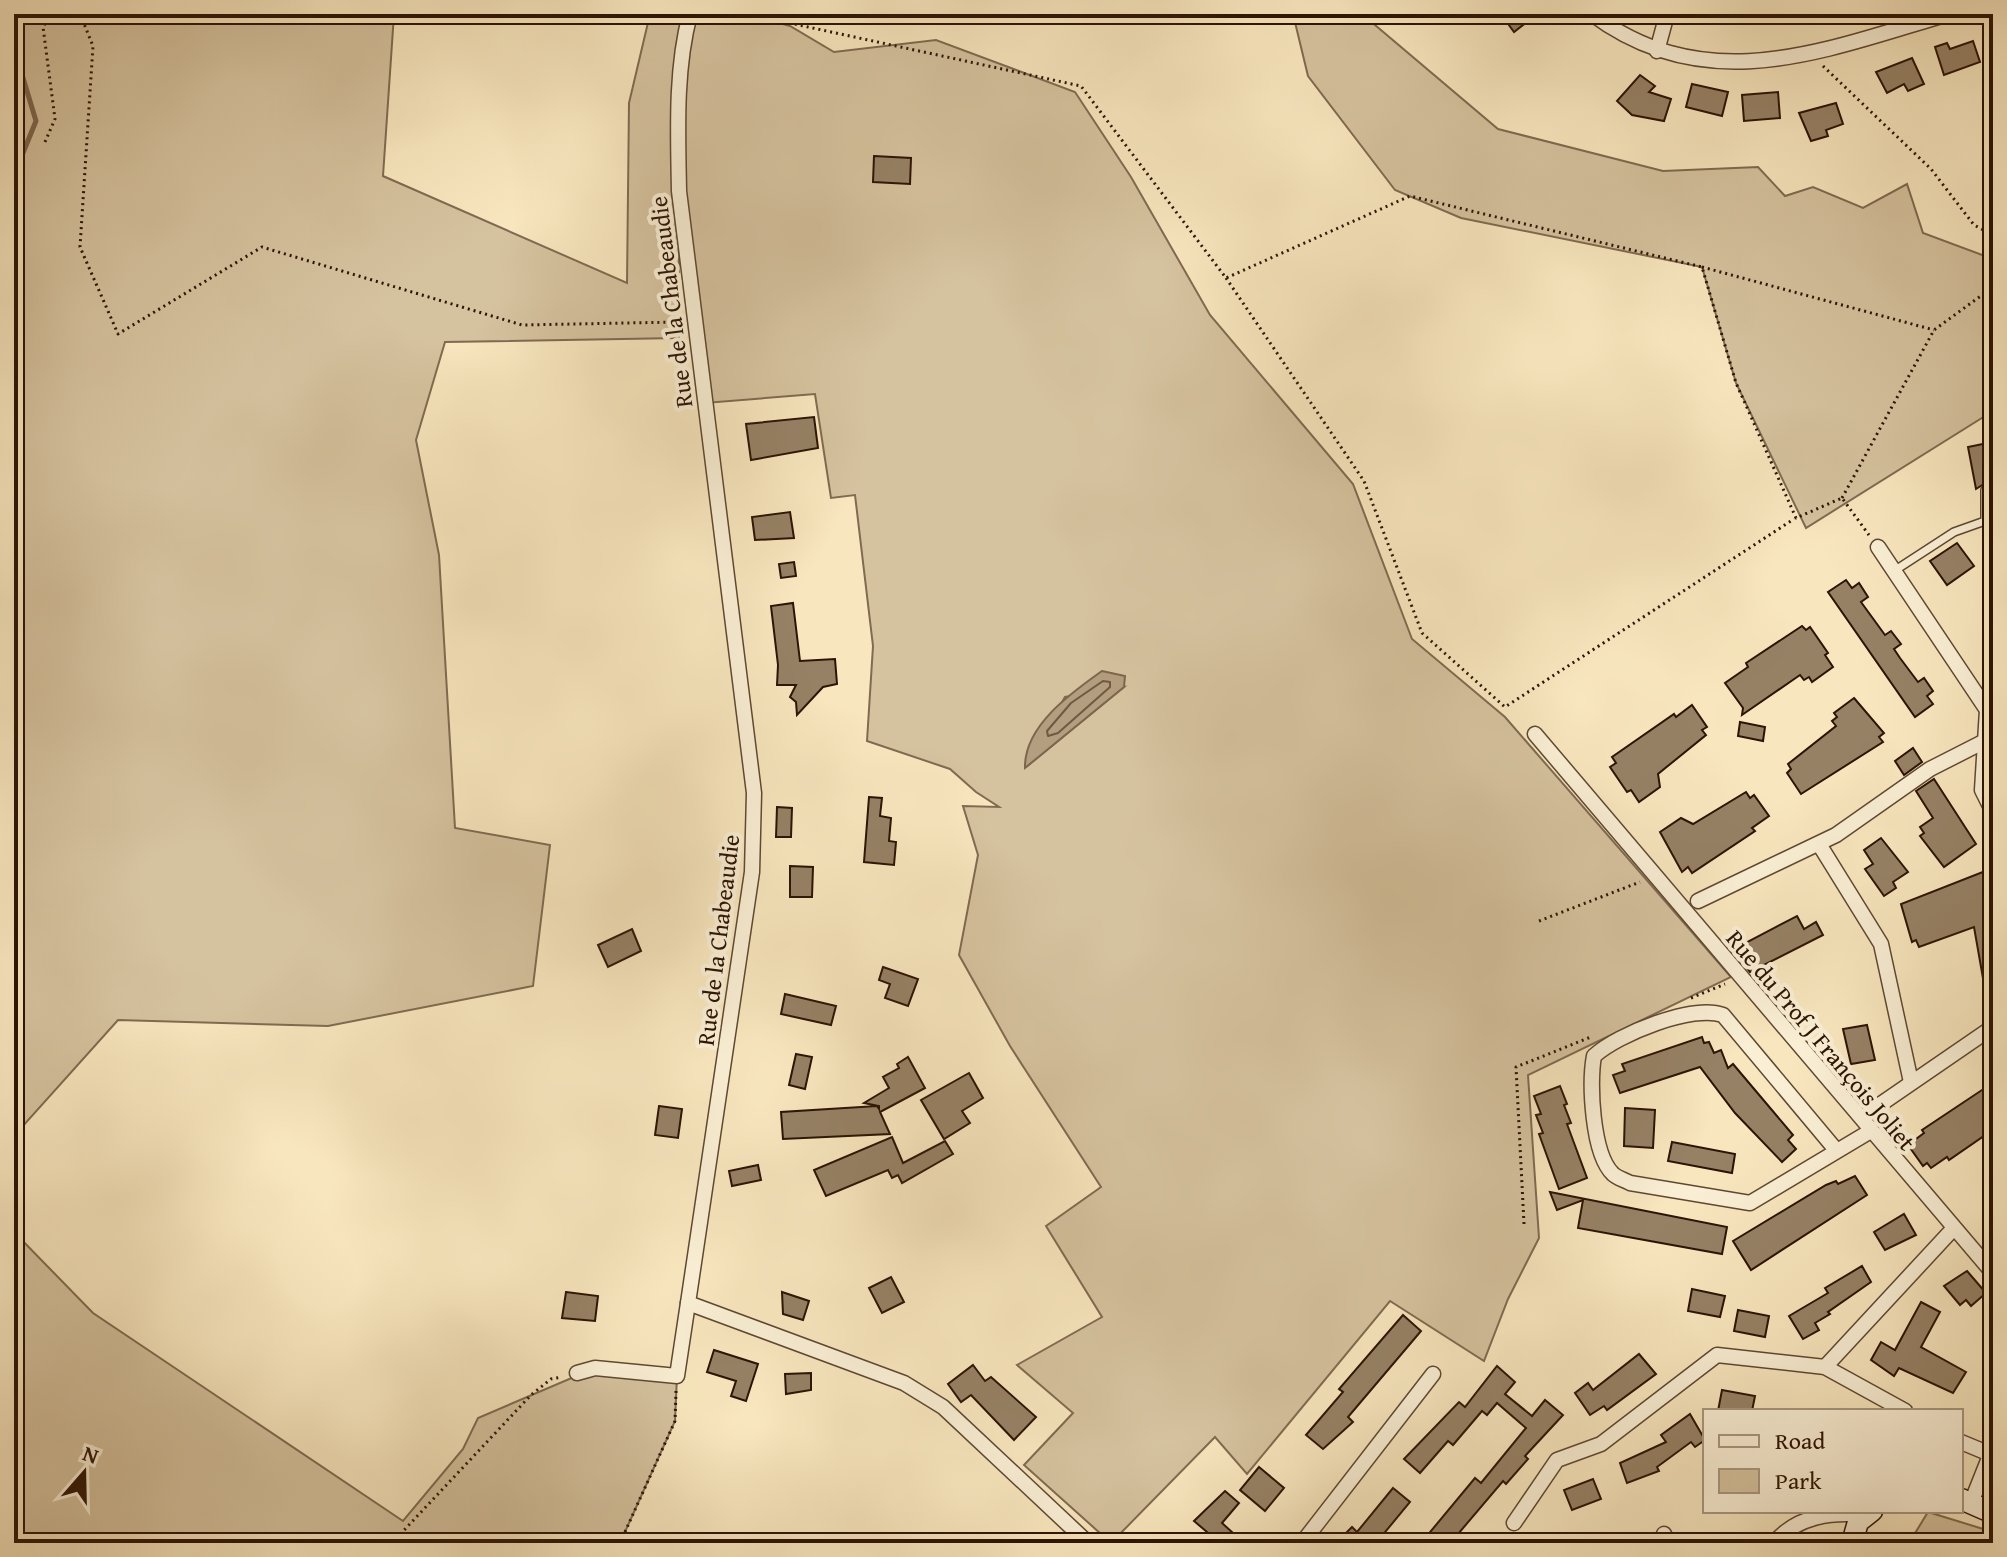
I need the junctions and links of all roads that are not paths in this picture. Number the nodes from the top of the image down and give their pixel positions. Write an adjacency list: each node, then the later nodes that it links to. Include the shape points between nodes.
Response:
1 (690, 14): 21 (street, Rue de la Chabeaudie, via 678,116 679,191 754,793 752,872)
2 (1592, 14): 5 (street)
3 (1667, 14): 5 (street)
4 (1948, 14): 5 (street, via 1813,54 1749,64)
5 (1657, 51)
6 (1985, 490): 8 (lane, via 1985,521 1954,532)
7 (1878, 547): 8 (street)
8 (1894, 571): 10 (street, via 1979,695 1987,710)
9 (1535, 734): 17 (street, Rue du Prof J François Joliet)
10 (1985, 741): 11 (street, via 1982,790); 12 (street, via 1930,769)
11 (1993, 812)
12 (1819, 844): 13 (street); 15 (street, via 1875,928)
13 (1698, 901)
14 (1993, 1027): 15 (street)
15 (1911, 1082): 16 (street)
16 (1875, 1108)
17 (1869, 1132): 18 (street); 19 (street, Rue du Prof J François Joliet)
18 (1836, 1150): 18 (street, via 1750,1203 1630,1183 1613,1174 1600,1153 1591,1086 1594,1056 1621,1037 1693,1013 1723,1015)
19 (1953, 1229): 20 (street, Rue du Prof J François Joliet); 22 (street)
20 (1993, 1273)
21 (688, 1303): 23 (street, Rue de la Chabeaudie, via 677,1376 595,1368); 32 (street, via 925,1395)
22 (1825, 1367): 25 (street); 31 (street, via 1717,1355 1601,1444 1557,1460)
23 (577, 1373)
24 (1433, 1374): 33 (street)
25 (1901, 1409)
26 (1963, 1443): 27 (street)
27 (1992, 1451): 28 (street)
28 (1966, 1501): 30 (street)
29 (1869, 1513): 34 (street, via 1819,1515 1786,1529); 35 (street, via 1858,1522)
30 (1993, 1513)
31 (1514, 1523)
32 (1088, 1543)
33 (1302, 1543)
34 (1774, 1543)
35 (1852, 1543)

